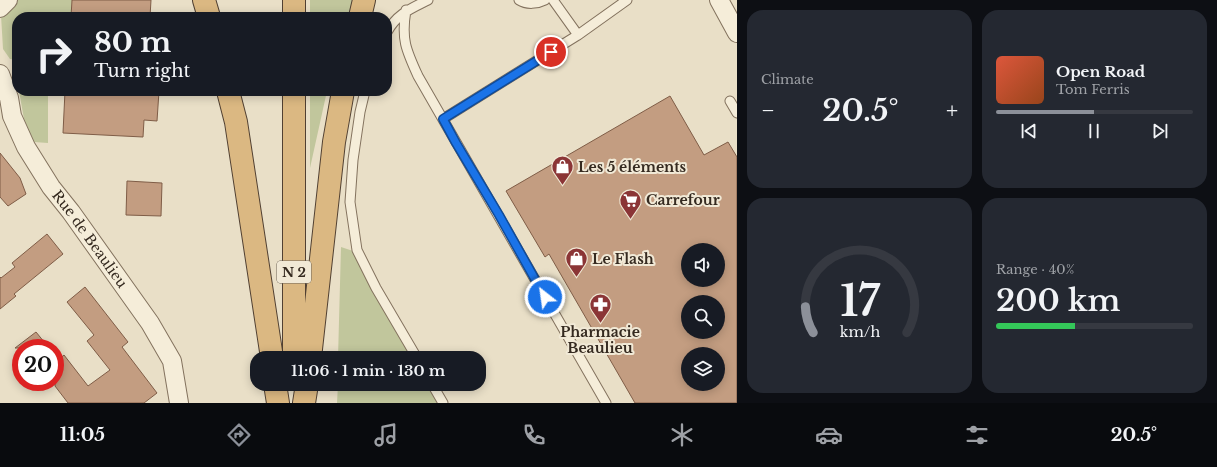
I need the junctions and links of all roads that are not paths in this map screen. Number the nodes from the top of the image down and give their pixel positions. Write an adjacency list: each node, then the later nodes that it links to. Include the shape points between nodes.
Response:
1 (8, 0): 11 (street)
2 (204, 0): 13 (highway)
3 (294, 0): 14 (highway)
4 (364, 0): 15 (highway)
5 (428, 0): 12 (lane)
6 (519, 0): 7 (lane, via 538,4)
7 (545, 0)
8 (553, 0): 18 (lane)
9 (627, 0): 18 (lane)
10 (719, 0): 17 (street)
11 (0, 8)
12 (406, 10): 16 (lane); 26 (lane, via 403,28 405,45 418,76)
13 (208, 12)
14 (294, 12)
15 (361, 12)
16 (392, 24)
17 (737, 33)
18 (578, 36): 26 (lane)
19 (0, 74): 35 (street, Rue de Beaulieu, via 9,98 12,116 26,147 51,187 150,323 172,361)
20 (229, 96): 27 (highway, via 236,122)
21 (294, 96): 28 (highway, N 2)
22 (342, 96): 29 (highway, via 334,142)
23 (363, 96): 30 (lane, via 353,160 350,202 357,250)
24 (730, 101): 25 (lane)
25 (737, 113)
26 (443, 119): 40 (lane)
27 (271, 351)
28 (294, 351)
29 (311, 351)
30 (413, 351)
31 (276, 391): 36 (highway)
32 (294, 391): 37 (highway)
33 (306, 391): 38 (highway)
34 (436, 391): 39 (lane)
35 (179, 403)
36 (278, 403)
37 (293, 403)
38 (304, 403)
39 (442, 403)
40 (606, 403)

